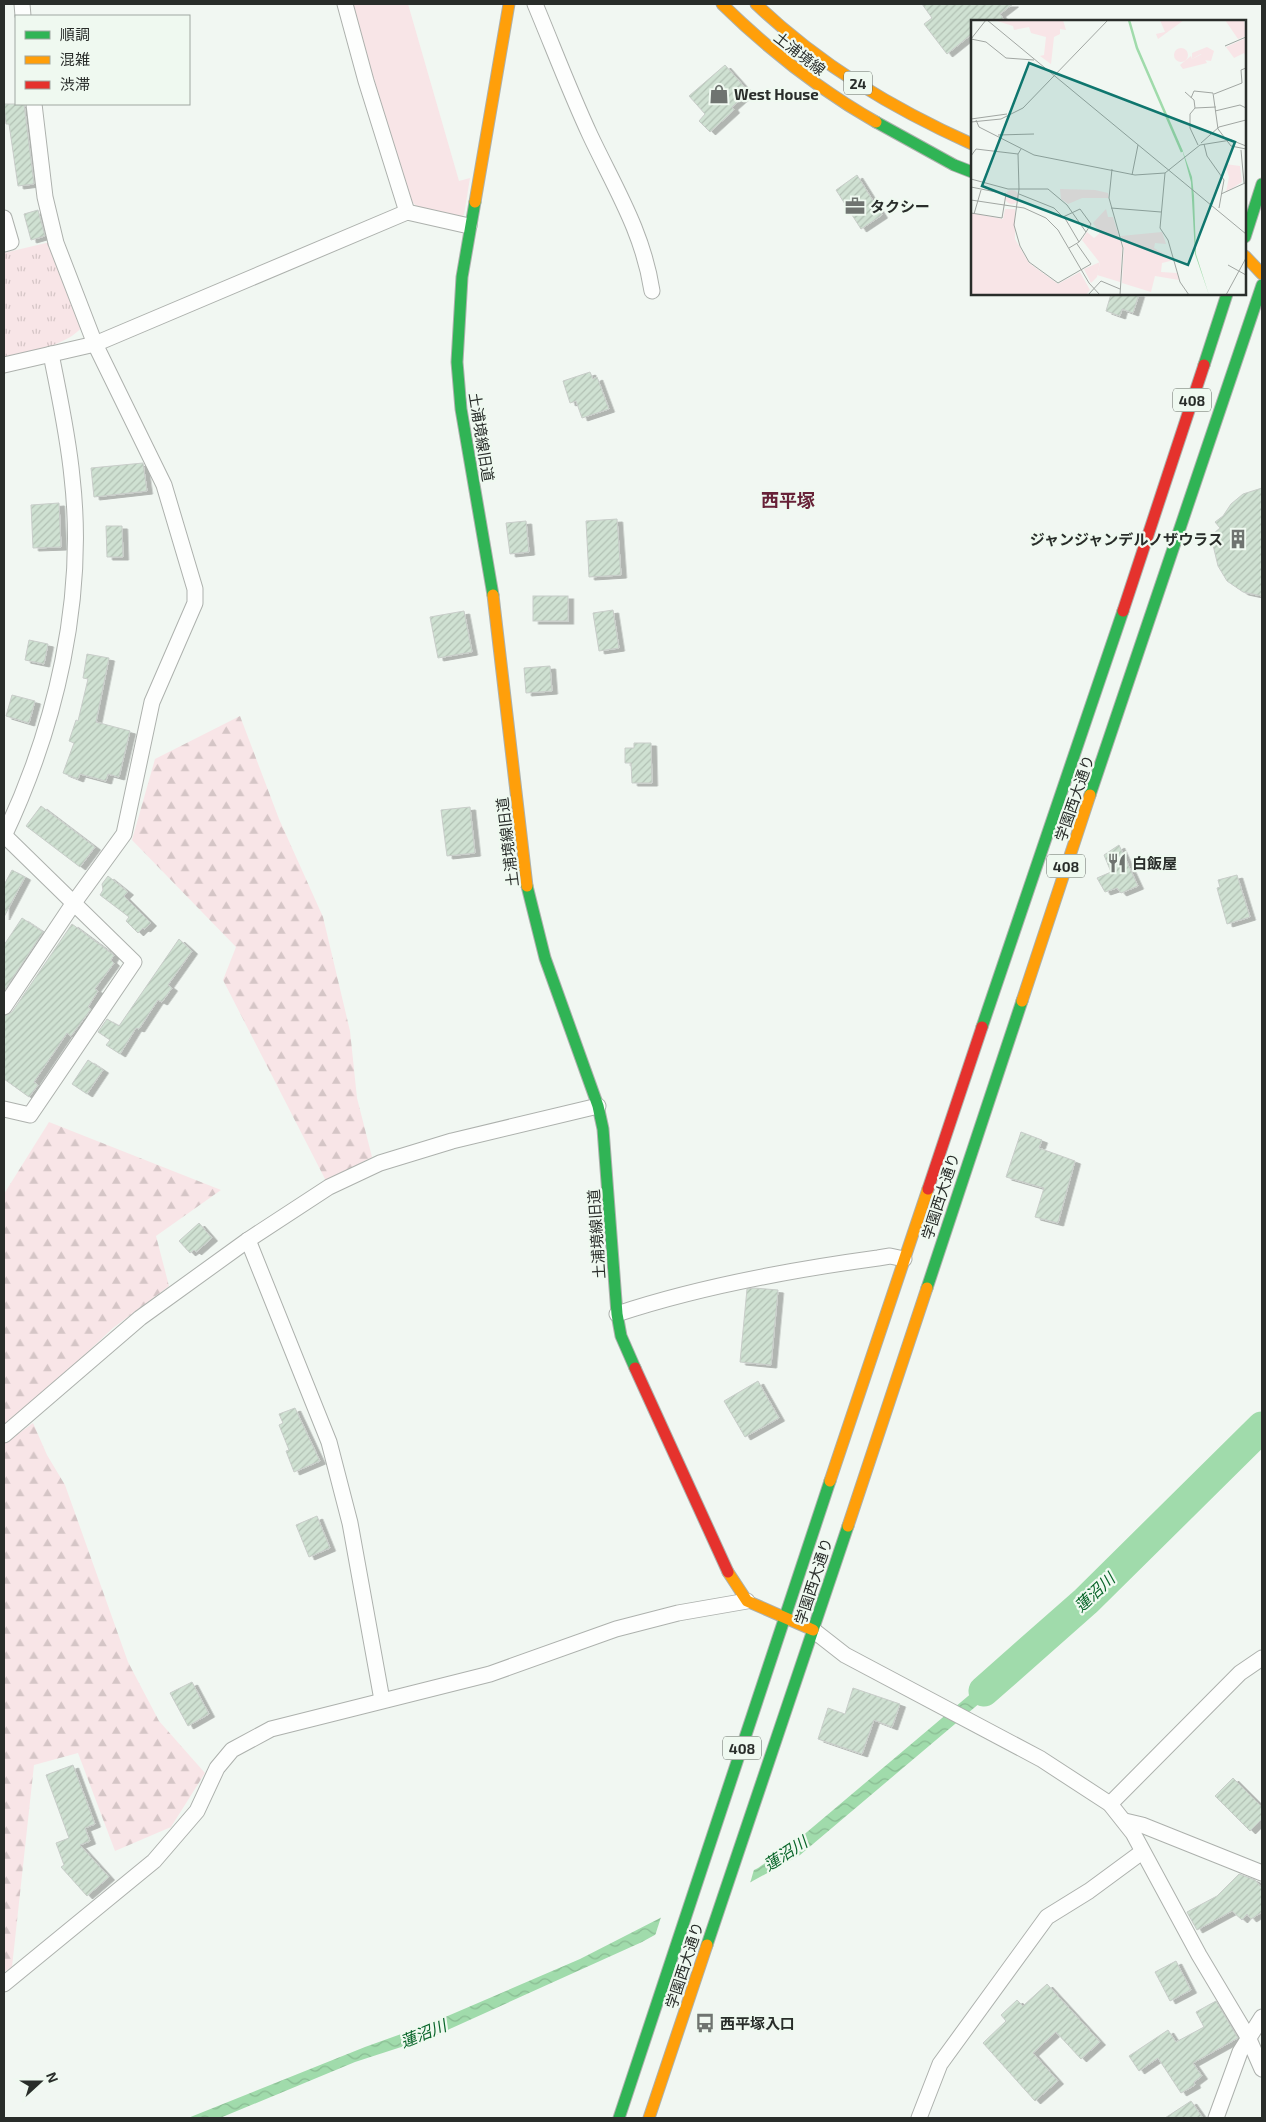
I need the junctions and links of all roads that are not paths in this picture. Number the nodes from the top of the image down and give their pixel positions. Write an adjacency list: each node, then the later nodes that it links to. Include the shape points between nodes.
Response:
1 (345, 4): 10 (street)
2 (508, 4): 12 (main road, 土浦境線旧道, via 486,144)
3 (535, 4): 19 (street, via 589,134 635,228 648,262)
4 (722, 4): 8 (main road, 土浦境線 / 24, via 800,74 839,101)
5 (756, 4): 7 (main road, 土浦境線 / 24, via 825,64 898,107)
6 (34, 105): 21 (street, via 45,197 56,243)
7 (971, 144)
8 (971, 172)
9 (1262, 184): 13 (main road)
10 (407, 212): 12 (street); 21 (street)
11 (4, 218): 14 (street, via 11,242)
12 (469, 226): 27 (main road, 土浦境線旧道, via 458,323 461,409 490,571 529,899 545,958)
13 (1246, 234)
14 (4, 244)
15 (1246, 257): 16 (main road)
16 (1262, 275): 17 (main road)
17 (1246, 277)
18 (1262, 285): 35 (main road, 学園西大通り / 408)
19 (652, 291)
20 (1227, 295): 30 (main road, 学園西大通り / 408)
21 (95, 344): 22 (street); 25 (street, via 164,485 195,589 195,603 152,702 124,834)
22 (51, 354): 23 (street); 24 (street, via 72,478 75,513 73,584 60,674 48,722 33,770)
23 (4, 365)
24 (4, 836): 25 (street)
25 (72, 904): 26 (street); 28 (street, via 134,962 30,1115)
26 (4, 1007)
27 (598, 1106): 29 (street, via 452,1141 380,1163 328,1187); 31 (main road, 土浦境線旧道, via 603,1129)
28 (4, 1109)
29 (248, 1240): 32 (street, via 140,1318); 37 (street, via 329,1442 350,1523)
30 (904, 1259): 31 (street, via 890,1256 758,1278 657,1301); 34 (main road, 学園西大通り / 408)
31 (617, 1314): 33 (main road, 土浦境線旧道, via 628,1356 669,1447 723,1565)
32 (4, 1435)
33 (747, 1601): 34 (main road); 37 (street, via 678,1613 616,1630 490,1674)
34 (786, 1618): 35 (main road); 46 (main road, 学園西大通り / 408)
35 (813, 1630): 38 (street, via 845,1655 1041,1760); 47 (main road, 学園西大通り / 408)
36 (1262, 1658): 38 (street, via 1240,1673)
37 (382, 1700): 42 (street, via 271,1729 232,1750 217,1768 196,1811 154,1861)
38 (1110, 1804): 39 (street)
39 (1125, 1821): 40 (street); 41 (street)
40 (1142, 1852): 44 (street); 48 (street, via 1047,1917 940,2064)
41 (1262, 1873)
42 (4, 1984)
43 (1262, 2017): 44 (street)
44 (1248, 2037): 45 (street); 49 (street)
45 (1262, 2069)
46 (619, 2118)
47 (649, 2118)
48 (919, 2118)
49 (1216, 2118)

